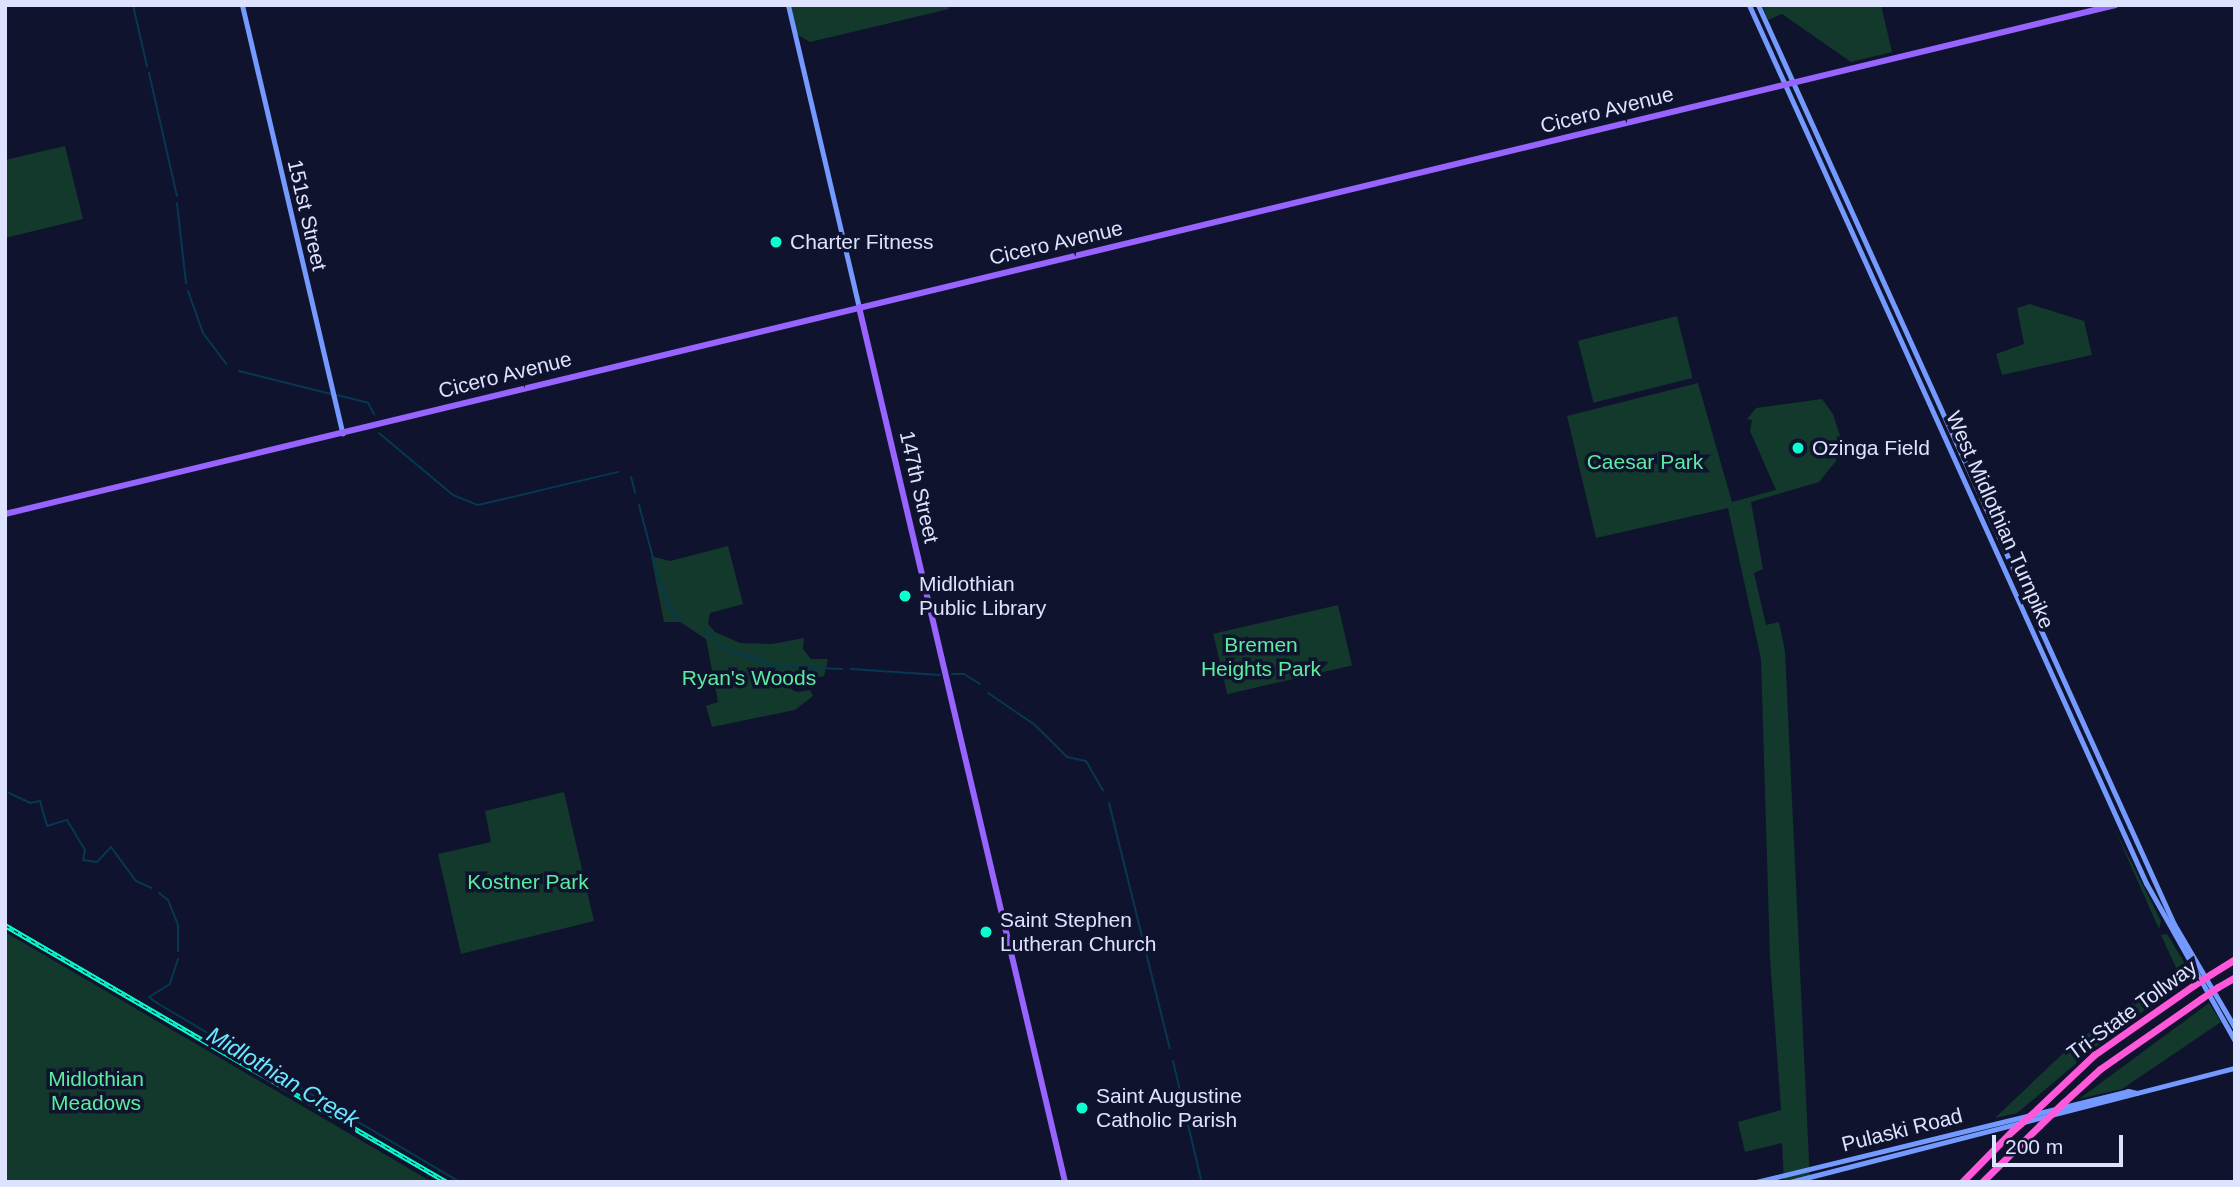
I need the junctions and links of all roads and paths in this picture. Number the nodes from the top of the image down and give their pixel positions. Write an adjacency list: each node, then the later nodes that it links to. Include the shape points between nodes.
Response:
1 (242, 5): 8 (main road, 151st Street)
2 (788, 5): 7 (main road, 147th Street)
3 (1749, 5): 6 (main road, West Midlothian Turnpike)
4 (1758, 5): 6 (main road, West Midlothian Turnpike)
5 (2115, 5): 6 (main road, Cicero Avenue)
6 (1790, 84): 7 (main road, Cicero Avenue); 12 (main road, West Midlothian Turnpike, via 2174,925); 13 (main road, West Midlothian Turnpike, via 2146,883)
7 (859, 307): 8 (main road, Cicero Avenue); 16 (main road, 147th Street)
8 (342, 433): 9 (main road, Cicero Avenue)
9 (5, 514)
10 (2235, 959): 19 (highway, Tri-State Tollway, bridge, via 2094,1055)
11 (2235, 977): 20 (highway, Tri-State Tollway, bridge, via 2100,1069)
12 (2235, 1028)
13 (2235, 1041)
14 (2235, 1069): 15 (main road, Pulaski Road)
15 (2138, 1093): 17 (main road, Pulaski Road, via 2129,1091); 18 (main road, Pulaski Road, via 2130,1099)
16 (1065, 1182)
17 (1756, 1182)
18 (1790, 1182)
19 (1962, 1182)
20 (1982, 1182)

